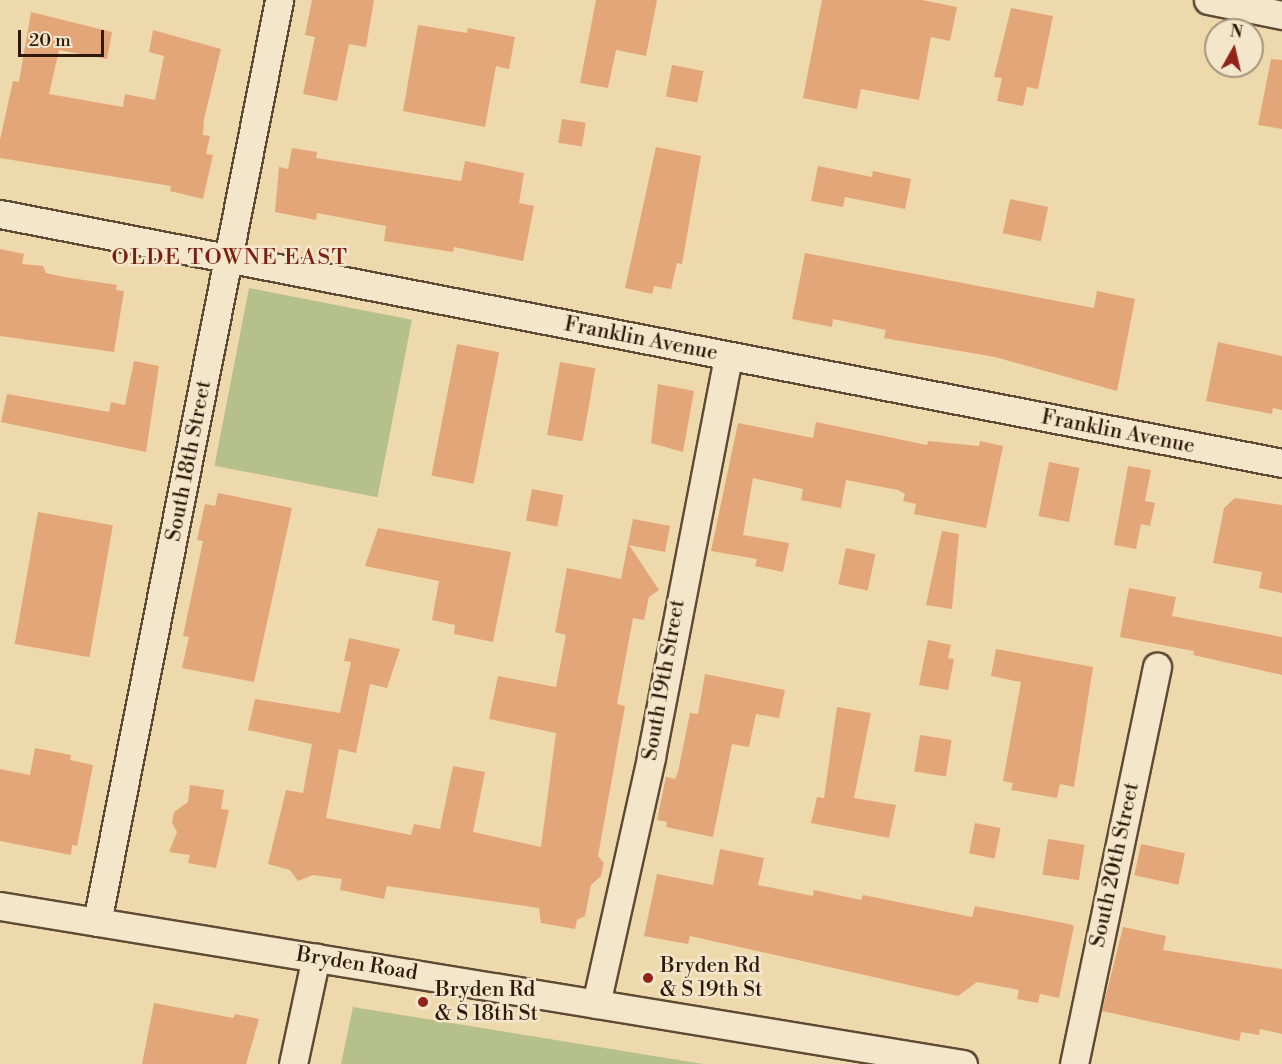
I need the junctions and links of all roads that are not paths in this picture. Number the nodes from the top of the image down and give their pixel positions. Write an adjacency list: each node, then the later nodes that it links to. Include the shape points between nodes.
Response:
1 (279, 0): 5 (street, South 18th Street)
2 (1208, 0): 3 (street)
3 (1282, 15)
4 (0, 214): 5 (street, Franklin Avenue)
5 (229, 260): 6 (street, Franklin Avenue); 10 (street, South 18th Street)
6 (728, 356): 7 (street, Franklin Avenue); 12 (street, South 19th Street, via 651,757)
7 (1282, 464)
8 (1156, 667): 16 (street, South 20th Street)
9 (0, 906): 10 (street, Bryden Road)
10 (97, 922): 11 (street, Bryden Road)
11 (316, 957): 12 (street, Bryden Road); 14 (street)
12 (596, 1004): 13 (street, Bryden Road)
13 (847, 1055): 15 (street, Bryden Road)
14 (293, 1064)
15 (963, 1064)
16 (1074, 1064)

